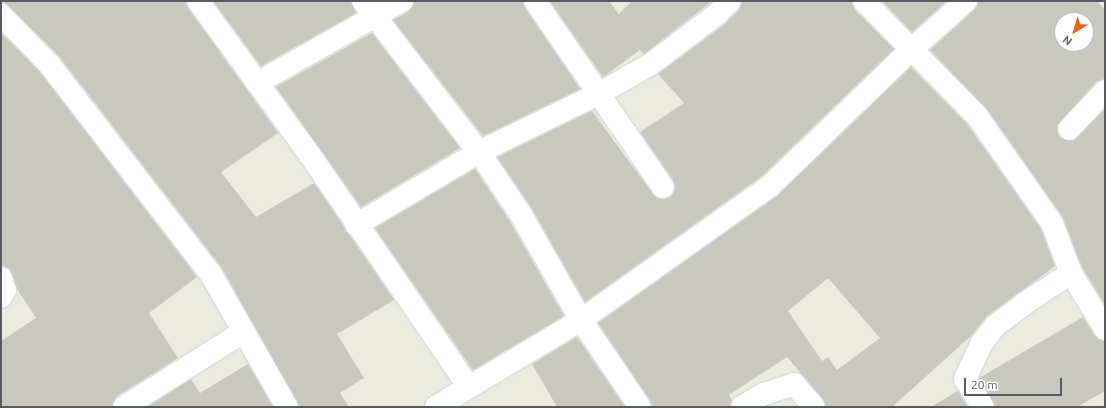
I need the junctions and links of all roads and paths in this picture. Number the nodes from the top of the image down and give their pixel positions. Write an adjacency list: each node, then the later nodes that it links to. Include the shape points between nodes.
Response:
1 (198, 1): 10 (street)
2 (402, 1): 7 (street)
3 (535, 1): 12 (street)
4 (730, 1): 12 (street, via 650,64)
5 (864, 1): 9 (street)
6 (966, 1): 9 (street)
7 (369, 9): 10 (street); 14 (street)
8 (1, 15): 22 (street, via 48,64 212,276)
9 (911, 50): 17 (street, via 977,116 1052,223); 20 (street, via 770,186)
10 (257, 83): 16 (street)
11 (1105, 91): 13 (street)
12 (600, 93): 14 (street); 15 (street)
13 (1069, 130)
14 (479, 152): 16 (street); 20 (street, via 520,213)
15 (663, 187)
16 (356, 225): 23 (street)
17 (1071, 273): 21 (street); 30 (street, via 995,326 981,344 965,379)
18 (1, 278): 19 (street, via 5,290)
19 (1, 297)
20 (581, 320): 23 (street); 27 (street)
21 (1105, 329)
22 (242, 332): 24 (street); 25 (street)
23 (469, 388): 26 (street)
24 (124, 407)
25 (287, 407)
26 (436, 407)
27 (640, 407)
28 (742, 407): 29 (street, via 764,394 794,384)
29 (814, 407)
30 (982, 407)

